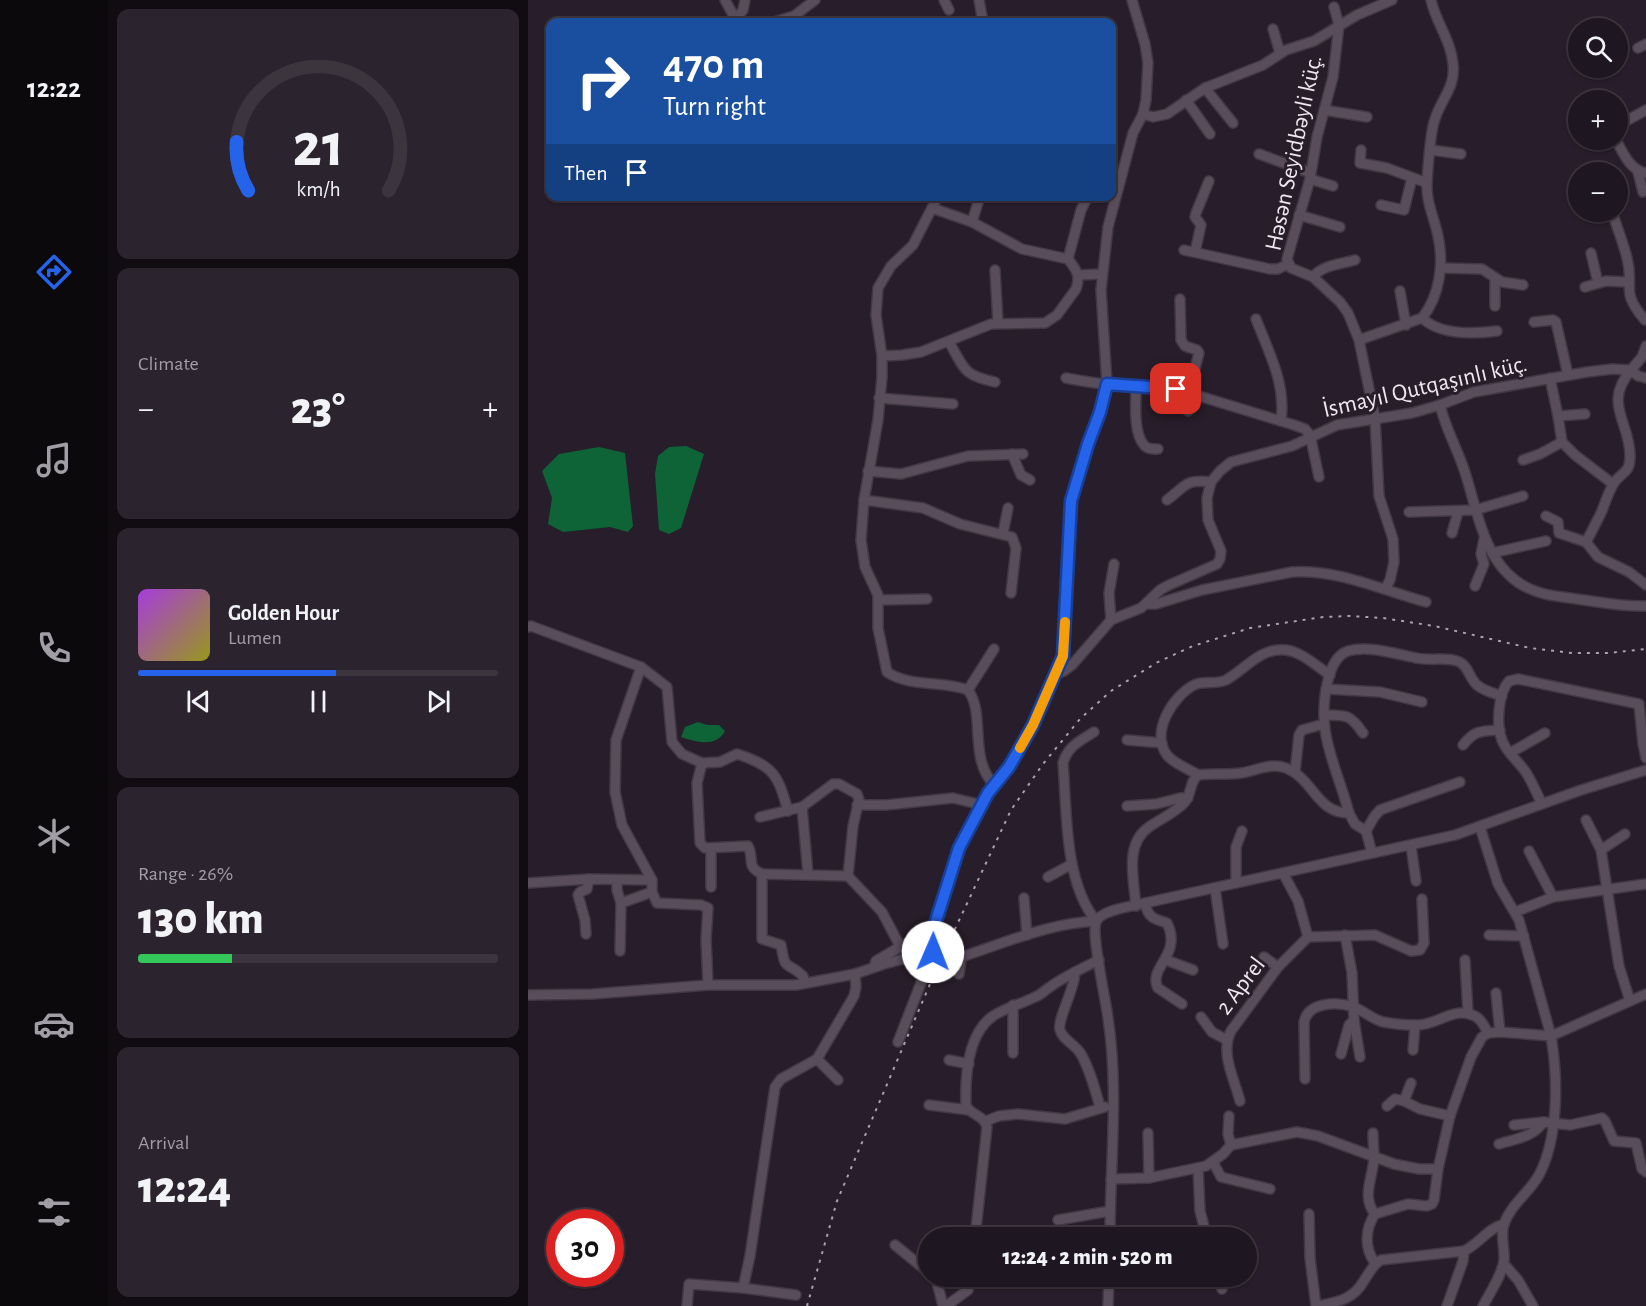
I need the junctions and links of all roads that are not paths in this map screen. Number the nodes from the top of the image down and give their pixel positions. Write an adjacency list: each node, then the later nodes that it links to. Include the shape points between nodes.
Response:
1 (725, 0): 12 (street)
2 (745, 0): 13 (street)
3 (814, 0): 11 (street)
4 (944, 0): 10 (street)
5 (979, 0): 14 (street)
6 (1132, 0): 22 (street, via 1148,63)
7 (1392, 0): 15 (street)
8 (1431, 0): 28 (street, via 1447,37 1454,73 1434,122)
9 (1334, 7): 15 (street, Həsən Seyidbəyli küç.)
10 (949, 10)
11 (803, 16)
12 (734, 18)
13 (738, 18)
14 (982, 18)
15 (1339, 25): 17 (street, via 1314,41); 20 (street, Həsən Seyidbəyli küç., via 1333,77)
16 (1273, 29): 17 (street)
17 (1280, 53): 18 (street, via 1263,65)
18 (1204, 88): 19 (street); 25 (street)
19 (1186, 100): 22 (street, via 1160,117); 26 (street)
20 (1324, 110): 23 (street); 33 (street, Həsən Seyidbəyli küç.)
21 (1646, 110): 24 (street)
22 (1143, 114): 39 (street)
23 (1367, 117)
24 (1628, 120)
25 (1233, 123)
26 (1210, 134)
27 (1361, 150): 34 (street, via 1360,163)
28 (1431, 150): 31 (street); 36 (street)
29 (1622, 150): 32 (street, via 1632,166)
30 (1259, 154): 33 (street)
31 (1461, 154)
32 (1642, 172): 38 (street)
33 (1310, 176): 37 (street); 46 (street, Həsən Seyidbəyli küç.)
34 (1412, 178): 36 (street); 44 (street, via 1404,210)
35 (1209, 182): 51 (street, via 1196,213 1201,225)
36 (1427, 183): 56 (street)
37 (1333, 186)
38 (1643, 192)
39 (1116, 193)
40 (936, 201): 45 (street)
41 (978, 201): 47 (street)
42 (1086, 201): 53 (street)
43 (1114, 201): 58 (street)
44 (1381, 205)
45 (932, 208): 47 (street); 79 (street, via 913,245 891,266 878,288 876,315)
46 (1299, 215): 49 (street); 55 (street, Həsən Seyidbəyli küç.)
47 (972, 222): 53 (street, via 1022,249)
48 (1615, 222): 62 (street, via 1630,270)
49 (1340, 226)
50 (1185, 250): 51 (street)
51 (1195, 252): 55 (street, via 1270,268)
52 (1591, 253): 63 (street)
53 (1068, 259): 59 (street)
54 (1355, 260): 60 (street, via 1326,268)
55 (1288, 264): 60 (street, Həsən Seyidbəyli küç.)
56 (1441, 268): 61 (street, via 1482,269); 69 (street)
57 (996, 270): 73 (street)
58 (1101, 274): 59 (street); 86 (street)
59 (1079, 275): 73 (street, via 1076,289 1051,320 1039,324)
60 (1313, 278): 76 (street, Həsən Seyidbəyli küç., via 1340,302)
61 (1495, 278): 64 (street); 68 (street)
62 (1628, 282): 63 (street); 71 (street, via 1628,294)
63 (1598, 283): 65 (street)
64 (1522, 285)
65 (1585, 287)
66 (1400, 291): 74 (street)
67 (1180, 299): 88 (street, via 1181,340 1198,353)
68 (1495, 306)
69 (1422, 318): 74 (street); 75 (street, via 1450,330)
70 (1256, 319): 96 (street, via 1278,373)
71 (1646, 321)
72 (1534, 322): 81 (street, via 1556,322)
73 (998, 323): 77 (street)
74 (1406, 325): 76 (street)
75 (1497, 331)
76 (1359, 340): 95 (street, Həsən Seyidbəyli küç.)
77 (949, 342): 79 (street, via 910,355); 85 (street, via 967,372)
78 (1646, 346): 80 (street)
79 (882, 356): 89 (street)
80 (1631, 370): 81 (street, İsmayıl Qutqaşınlı küç.); 84 (street); 107 (street, via 1623,379 1617,410 1629,441 1630,459 1625,474)
81 (1568, 375): 83 (street, İsmayıl Qutqaşınlı küç.)
82 (1066, 378): 86 (street)
83 (1550, 378): 91 (street, İsmayıl Qutqaşınlı küç., via 1474,392); 94 (street)
84 (1646, 378)
85 (995, 382)
86 (1107, 384): 87 (street); 136 (street, via 1071,501 1063,656)
87 (1136, 387): 88 (street, via 1159,386); 99 (street, via 1137,425 1143,444)
88 (1189, 392): 92 (street); 96 (street)
89 (879, 398): 90 (street); 103 (street)
90 (952, 404)
91 (1440, 405): 95 (street, İsmayıl Qutqaşınlı küç.); 112 (street)
92 (1188, 411)
93 (1585, 414): 94 (street)
94 (1558, 416): 98 (street)
95 (1376, 418): 97 (street, İsmayıl Qutqaşınlı küç.); 125 (street, Həsən Seyidbəyli küç., via 1379,496 1393,539 1394,562)
96 (1281, 421): 97 (street, via 1305,429)
97 (1310, 435): 104 (street); 106 (street, İsmayıl Qutqaşınlı küç., via 1292,446 1231,462)
98 (1562, 442): 102 (street); 107 (street)
99 (1158, 449)
100 (1012, 454): 101 (street); 103 (street, via 968,456 901,474); 105 (street, via 1021,475)
101 (1023, 454)
102 (1523, 460)
103 (868, 471): 109 (street)
104 (1319, 477)
105 (1030, 480)
106 (1212, 482): 110 (street, via 1188,482); 130 (street, via 1206,511 1221,551 1220,560 1211,568 1160,590)
107 (1613, 484): 120 (street)
108 (1523, 496): 112 (street)
109 (864, 500): 116 (street, via 922,508 960,524); 128 (street, via 863,560)
110 (1167, 500)
111 (1008, 508): 116 (street)
112 (1475, 510): 114 (street); 118 (street)
113 (1409, 512): 114 (street)
114 (1458, 512): 117 (street)
115 (1546, 516): 120 (street, via 1558,522 1558,532)
116 (1003, 533): 126 (street, via 1012,537 1016,548)
117 (1452, 533)
118 (1484, 539): 121 (street); 124 (street, via 1484,564)
119 (1546, 541): 121 (street)
120 (1586, 542): 123 (street, via 1598,557)
121 (1492, 553): 131 (street, via 1516,581 1544,594)
122 (1114, 564): 132 (street, via 1109,593)
123 (1646, 585)
124 (1474, 586)
125 (1385, 589): 129 (street); 130 (street, via 1342,576 1300,571)
126 (1011, 593)
127 (927, 599): 128 (street)
128 (878, 600): 139 (street, via 878,628 887,672 898,679)
129 (1426, 602)
130 (1146, 604): 132 (street)
131 (1646, 606)
132 (1111, 620): 136 (street, via 1072,664)
133 (528, 627): 135 (street)
134 (994, 650): 139 (street)
135 (641, 668): 153 (street, via 667,687 672,742 682,754); 185 (street, via 616,740 615,792 622,825)
136 (1056, 674): 158 (street, via 1033,725)
137 (1330, 675): 138 (street); 140 (street, via 1346,652 1378,651 1458,661 1476,684); 149 (street, via 1298,653 1270,651 1227,679 1196,684 1184,693 1167,714)
138 (1326, 688): 141 (street, via 1380,692); 143 (street)
139 (968, 690): 158 (street, via 974,702 980,757)
140 (1502, 696): 142 (street, via 1504,686 1518,679); 144 (street)
141 (1422, 702)
142 (1642, 704): 152 (street)
143 (1324, 719): 146 (street, via 1350,717); 155 (street, via 1299,735); 166 (street, via 1329,753)
144 (1500, 730): 150 (street, via 1472,734); 151 (street)
145 (1094, 732): 178 (street, via 1070,747 1063,763)
146 (1363, 733)
147 (1545, 733): 151 (street)
148 (1127, 740): 149 (street)
149 (1162, 743): 156 (street, via 1166,754)
150 (1463, 745)
151 (1510, 753): 160 (street, via 1527,774)
152 (1646, 758)
153 (702, 763): 165 (street, via 720,762 737,754 755,760 772,770); 174 (street, via 698,783 700,843)
154 (1646, 770): 160 (street)
155 (1295, 772): 156 (street, via 1273,766 1240,773); 166 (street, via 1324,806)
156 (1198, 774): 159 (street)
157 (1460, 782): 171 (street, via 1380,810)
158 (994, 785): 162 (street)
159 (1188, 798): 163 (street); 199 (street, via 1138,838 1133,858)
160 (1542, 804): 169 (street)
161 (857, 805): 162 (street, via 953,798); 164 (street, via 857,794 833,783); 182 (street)
162 (981, 805): 208 (street, via 959,848)
163 (1127, 806)
164 (802, 807): 165 (street); 181 (street)
165 (788, 811): 167 (street)
166 (1349, 813): 171 (street, via 1355,824)
167 (760, 817)
168 (1586, 820): 175 (street)
169 (1480, 827): 173 (street); 200 (street, via 1498,884)
170 (1242, 831): 189 (street, via 1236,847)
171 (1366, 831): 177 (street)
172 (1625, 834): 175 (street)
173 (1411, 846): 177 (street); 187 (street)
174 (711, 848): 180 (street, via 748,846 751,866); 191 (street)
175 (1600, 850): 193 (street)
176 (1529, 852): 195 (street)
177 (1372, 853): 179 (street)
178 (1072, 864): 183 (street); 201 (street, via 1084,903)
179 (1284, 873): 189 (street); 207 (street, via 1298,901)
180 (762, 874): 181 (street); 223 (street, via 762,939 781,945 785,963 803,976)
181 (808, 874): 182 (street)
182 (848, 876): 210 (street, via 882,912)
183 (1048, 877)
184 (589, 879): 186 (street); 188 (street); 202 (street, via 587,890 578,895)
185 (652, 880): 186 (street); 194 (street)
186 (616, 881): 198 (street)
187 (1416, 881)
188 (528, 883)
189 (1236, 883): 192 (street)
190 (1646, 884): 193 (street)
191 (711, 887)
192 (1215, 888): 199 (street); 209 (street)
193 (1608, 889): 195 (street); 228 (street, via 1619,966)
194 (652, 892): 198 (street); 224 (street, via 657,903 708,908)
195 (1552, 897): 200 (street)
196 (1024, 898): 203 (street)
197 (1422, 899): 204 (street, via 1424,943 1420,951 1411,951 1375,935)
198 (621, 903): 211 (street)
199 (1140, 904): 201 (street, via 1107,912); 214 (street, via 1155,920 1167,922 1170,927)
200 (1515, 912): 206 (street)
201 (1096, 921): 203 (street, via 1068,923); 213 (street)
202 (586, 934)
203 (1027, 935): 222 (street, via 964,956)
204 (1345, 935): 207 (street); 231 (street)
205 (1489, 935): 206 (street)
206 (1524, 936): 238 (street)
207 (1308, 937): 218 (street, 2 Aprel)
208 (930, 940): 210 (street); 216 (street)
209 (1223, 944)
210 (900, 946): 217 (street, via 876,961)
211 (620, 951)
212 (1264, 957): 218 (street)
213 (1099, 960): 220 (street); 254 (street, via 1111,1046)
214 (1166, 960): 219 (street); 229 (street, via 1154,976 1155,984)
215 (1466, 960): 232 (street)
216 (930, 961): 217 (street, via 903,959); 240 (street)
217 (874, 967): 221 (street)
218 (1278, 967): 239 (street, 2 Aprel)
219 (1193, 970)
220 (1075, 972): 230 (street, via 1036,997); 256 (street, via 1059,1029 1080,1051)
221 (855, 974): 223 (street); 245 (street, via 854,996)
222 (959, 974)
223 (805, 983): 224 (street)
224 (708, 985): 227 (street)
225 (1496, 993): 236 (street)
226 (1646, 993): 228 (street)
227 (528, 995)
228 (1630, 1001): 238 (street)
229 (1182, 1004)
230 (1013, 1005): 242 (street); 247 (street, via 983,1025)
231 (1353, 1007): 234 (street); 235 (street, via 1385,1022); 248 (street, via 1315,1006 1305,1016)
232 (1468, 1013): 235 (street); 237 (street, via 1480,1019)
233 (1200, 1017): 239 (street, via 1212,1032)
234 (1354, 1020): 243 (street); 244 (street)
235 (1415, 1025): 241 (street)
236 (1500, 1032): 237 (street); 238 (street)
237 (1488, 1033): 259 (street, via 1476,1046)
238 (1551, 1036): 262 (street)
239 (1227, 1040): 251 (street, 2 Aprel, via 1226,1051)
240 (898, 1042)
241 (1413, 1050)
242 (1013, 1053)
243 (1341, 1054)
244 (1360, 1057)
245 (817, 1059): 249 (street); 292 (street, via 781,1079 775,1087)
246 (949, 1060): 247 (street)
247 (969, 1064): 257 (street)
248 (1305, 1078)
249 (838, 1080)
250 (1411, 1083): 252 (street)
251 (1240, 1101)
252 (1404, 1101): 255 (street, via 1395,1100); 259 (street, via 1420,1110)
253 (929, 1105): 257 (street)
254 (1113, 1106): 256 (street); 274 (street)
255 (1388, 1106)
256 (1100, 1107): 260 (street, via 1065,1119 1018,1114)
257 (969, 1110): 260 (street)
258 (1229, 1116): 267 (street)
259 (1450, 1116): 271 (street)
260 (986, 1121): 281 (street)
261 (1543, 1122): 262 (street); 263 (street); 266 (street, via 1535,1131)
262 (1554, 1123): 272 (street, via 1570,1125 1602,1118 1614,1141 1636,1143); 280 (street, via 1552,1142 1539,1175)
263 (1515, 1125)
264 (1148, 1133): 273 (street)
265 (1373, 1134): 268 (street)
266 (1499, 1144)
267 (1231, 1145): 268 (street, via 1297,1132); 269 (street)
268 (1374, 1158): 271 (street, via 1408,1167); 278 (street, via 1367,1197)
269 (1213, 1162): 270 (street); 275 (street, via 1221,1177)
270 (1198, 1168): 273 (street); 283 (street)
271 (1438, 1169): 278 (street, via 1432,1204 1408,1204)
272 (1646, 1172)
273 (1149, 1178): 274 (street)
274 (1111, 1179): 276 (street)
275 (1270, 1189)
276 (1110, 1211): 279 (street); 282 (street)
277 (1309, 1214): 297 (street)
278 (1375, 1214): 286 (street, via 1367,1247)
279 (1059, 1220)
280 (1504, 1224): 285 (street); 288 (street)
281 (976, 1227)
282 (1110, 1227)
283 (1204, 1227)
284 (895, 1245): 287 (street)
285 (1464, 1251): 286 (street, via 1391,1257); 298 (street)
286 (1375, 1263): 297 (street, via 1350,1297)
287 (918, 1264)
288 (1504, 1264): 299 (street); 300 (street)
289 (938, 1287): 295 (street)
290 (968, 1287): 295 (street)
291 (1109, 1287): 296 (street)
292 (743, 1288): 293 (street); 294 (street, via 689,1284)
293 (796, 1295)
294 (687, 1306)
295 (944, 1306)
296 (1108, 1306)
297 (1317, 1306)
298 (1447, 1306)
299 (1483, 1306)
300 (1533, 1306)

